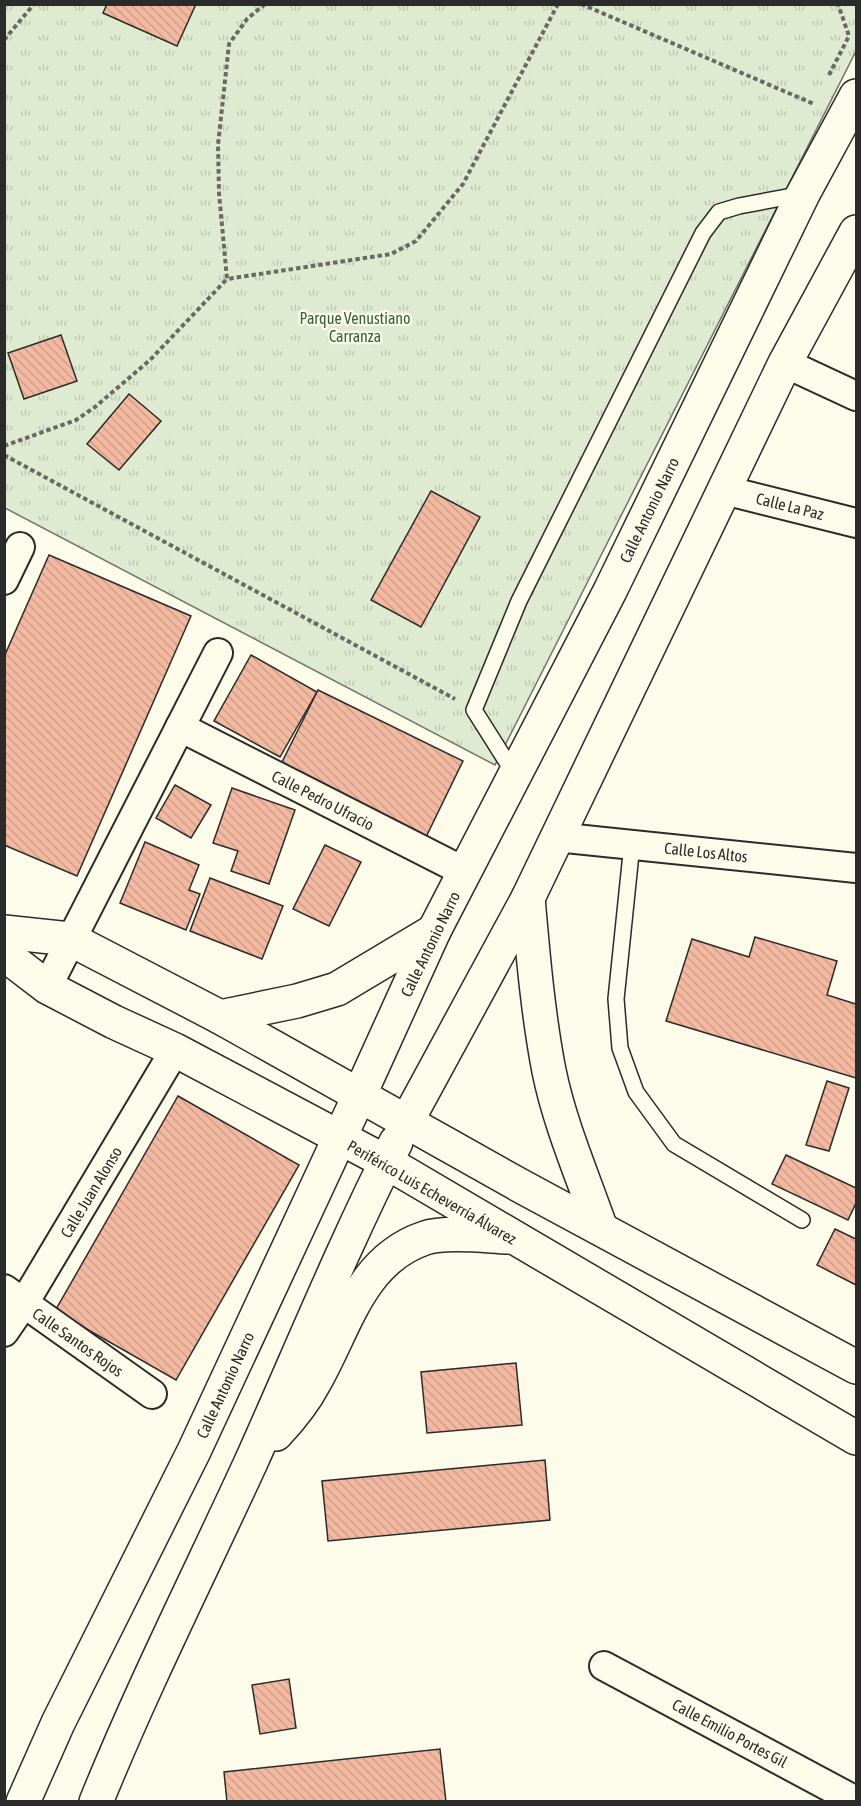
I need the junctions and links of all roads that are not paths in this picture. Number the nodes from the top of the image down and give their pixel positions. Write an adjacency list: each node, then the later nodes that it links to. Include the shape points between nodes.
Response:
1 (852, 115): 2 (main road, Calle Antonio Narro)
2 (803, 194): 12 (main road, Calle Antonio Narro, via 610,591); 12 (lane, via 718,212 703,233 519,601 474,710)
3 (856, 232): 4 (main road)
4 (785, 363): 5 (street); 6 (main road)
5 (856, 396)
6 (724, 490): 7 (street, Calle La Paz); 13 (main road)
7 (856, 523)
8 (20, 547): 9 (street)
9 (4, 580)
10 (218, 653): 11 (street)
11 (180, 727): 16 (street, Calle Pedro Ufracio); 20 (street)
12 (515, 775): 16 (main road, Calle Antonio Narro)
13 (555, 837): 14 (street, Calle Los Altos); 17 (main road)
14 (632, 844): 15 (street, Calle Los Altos); 29 (lane, via 616,999 620,1048 636,1092 674,1144)
15 (856, 868)
16 (465, 872): 18 (main road, Calle Antonio Narro)
17 (528, 898): 26 (main road); 30 (main road, via 549,1072)
18 (434, 931): 23 (main road, via 337,989); 25 (main road, Calle Antonio Narro)
19 (4, 932): 20 (main road)
20 (70, 939): 22 (street); 23 (main road)
21 (4, 954): 22 (main road, Periférico Luis Echeverría Álvarez)
22 (47, 987): 24 (main road, Periférico Luis Echeverría Álvarez)
23 (220, 1017): 25 (main road)
24 (175, 1050): 27 (main road, Periférico Luis Echeverría Álvarez); 32 (street, Calle Juan Alonso)
25 (360, 1094): 26 (main road); 27 (main road, Calle Antonio Narro)
26 (407, 1121): 28 (main road); 30 (main road)
27 (339, 1138): 28 (main road, Periférico Luis Echeverría Álvarez); 42 (main road, Calle Antonio Narro, via 194,1451)
28 (386, 1162): 31 (main road, Periférico Luis Echeverría Álvarez); 37 (main road)
29 (802, 1220)
30 (601, 1229): 34 (main road)
31 (511, 1237): 36 (main road, Periférico Luis Echeverría Álvarez); 37 (main road, via 426,1237 380,1264 360,1291 314,1384 289,1420)
32 (14, 1296): 33 (street, Calle Juan Alonso); 35 (street, Calle Santos Rojos)
33 (4, 1332)
34 (856, 1367)
35 (152, 1394)
36 (856, 1438)
37 (250, 1462): 43 (main road, via 171,1629)
38 (604, 1666): 40 (street, Calle Emilio Portes Gil)
39 (4, 1794): 41 (street)
40 (856, 1801)
41 (13, 1802)
42 (23, 1802)
43 (96, 1802)

